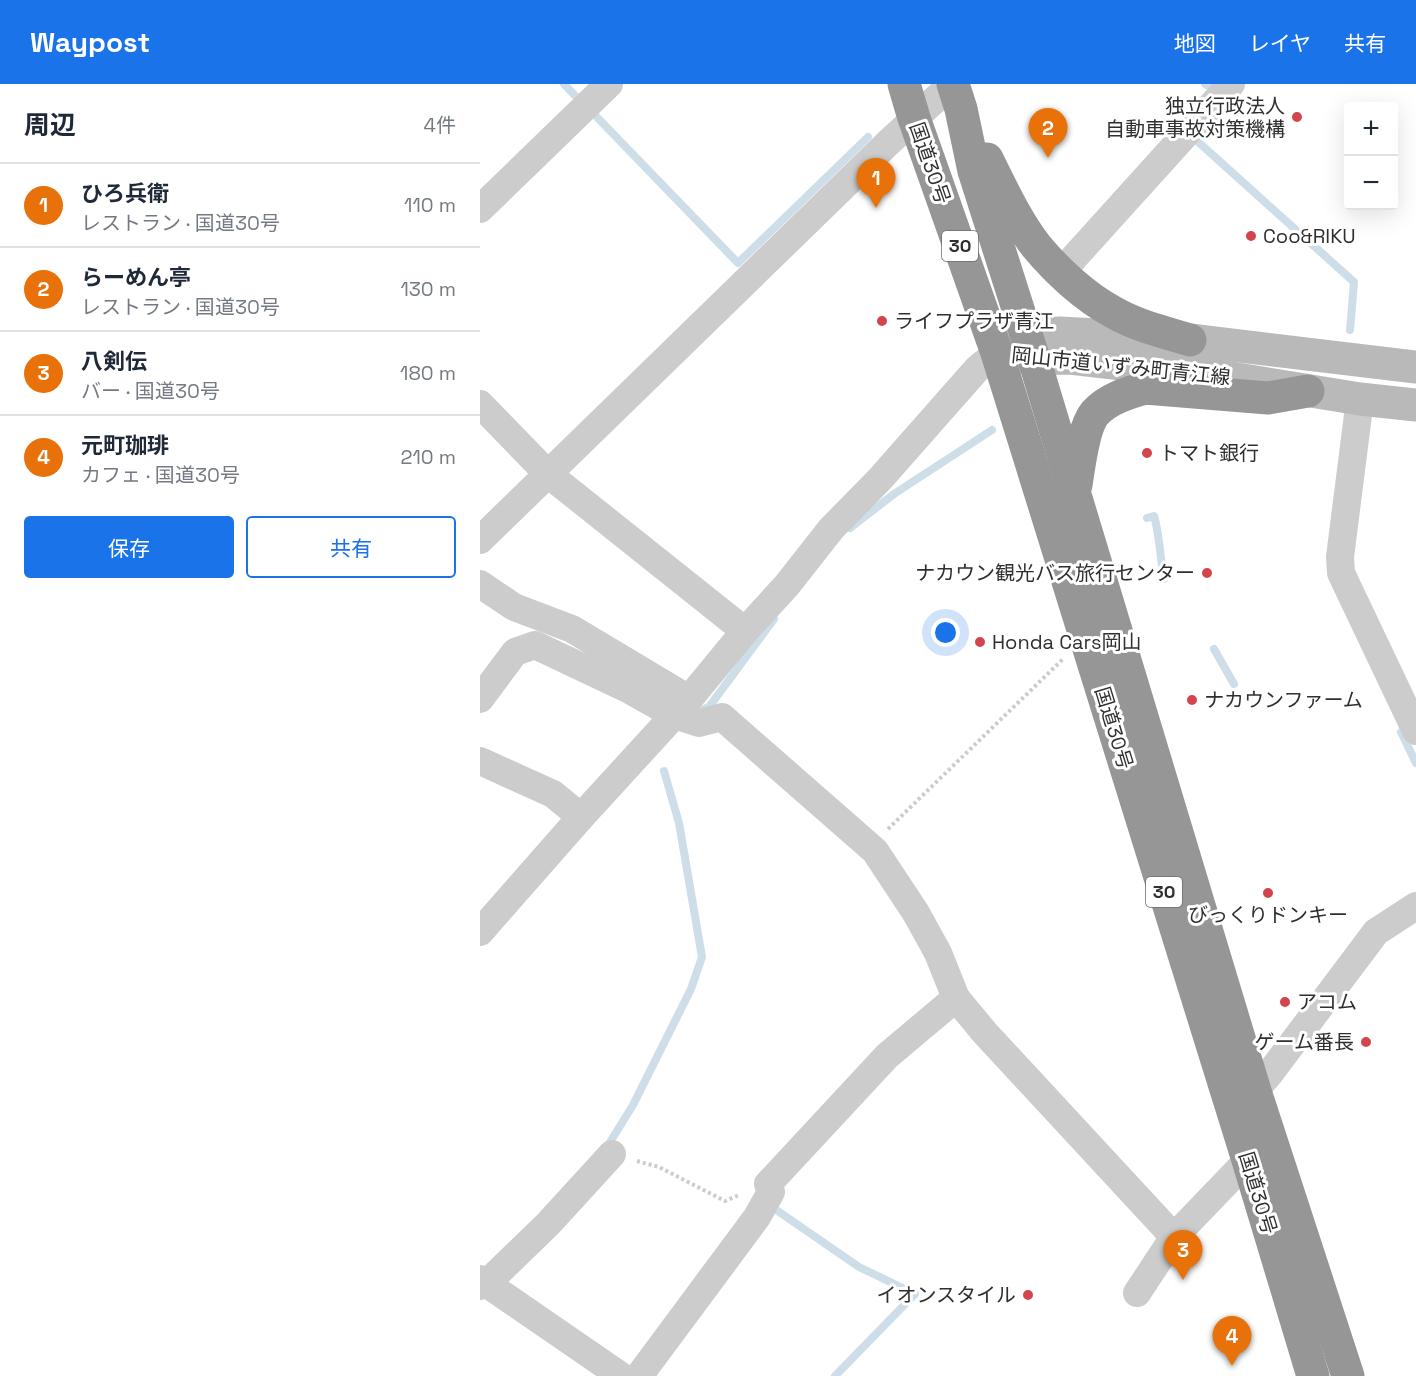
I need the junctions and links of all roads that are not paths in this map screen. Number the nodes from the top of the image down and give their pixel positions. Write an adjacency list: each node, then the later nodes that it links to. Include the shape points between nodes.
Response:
1 (904, 84): 5 (highway, 国道30号 / 30)
2 (1231, 84): 7 (street)
3 (956, 92): 5 (street); 7 (highway, via 1014,211 1036,246); 9 (highway, 国道30号 / 30, via 974,171)
4 (594, 98): 6 (street)
5 (914, 118): 10 (highway, 国道30号 / 30); 16 (street)
6 (480, 209)
7 (1060, 272): 8 (highway, via 1112,312 1139,325)
8 (1190, 340): 9 (street, 岡山市道いずみ町青江線, via 1060,333); 11 (street, 岡山市道いずみ町青江線)
9 (1030, 347): 10 (street, 岡山市道いずみ町青江線); 12 (street, 岡山市道いずみ町青江線, via 1071,358); 17 (highway, 国道30号 / 30)
10 (997, 353): 20 (street, via 977,369 831,529); 29 (highway, 国道30号 / 30)
11 (1416, 367)
12 (1308, 391): 13 (street, 岡山市道いずみ町青江線); 17 (highway, via 1268,398 1145,388 1126,394 1093,415 1084,439)
13 (1360, 399): 15 (street, 岡山市道いずみ町青江線); 23 (street, via 1341,573)
14 (480, 404): 16 (street)
15 (1416, 405)
16 (548, 474): 18 (street); 20 (street)
17 (1074, 493): 29 (highway, 国道30号 / 30)
18 (480, 540)
19 (480, 584): 22 (street, via 514,607 572,629)
20 (745, 631): 22 (street)
21 (480, 699): 22 (street, via 515,652 535,645 628,689)
22 (681, 707): 25 (street); 28 (street, via 699,723 722,717 875,851 916,913)
23 (1416, 731)
24 (480, 762): 25 (street, via 553,794)
25 (582, 816): 27 (street)
26 (1416, 906): 29 (street, via 1376,932 1270,1073)
27 (480, 932)
28 (956, 998): 32 (street); 36 (street, via 886,1056 768,1184 771,1192 757,1217)
29 (1243, 1101): 30 (highway, 国道30号 / 30)
30 (1261, 1153): 32 (street); 37 (highway, 国道30号 / 30); 38 (highway, 国道30号 / 30)
31 (612, 1154): 33 (street, via 548,1224)
32 (1174, 1237): 34 (street)
33 (482, 1282): 35 (street)
34 (1137, 1293)
35 (621, 1376)
36 (639, 1376)
37 (1313, 1376)
38 (1348, 1376)

